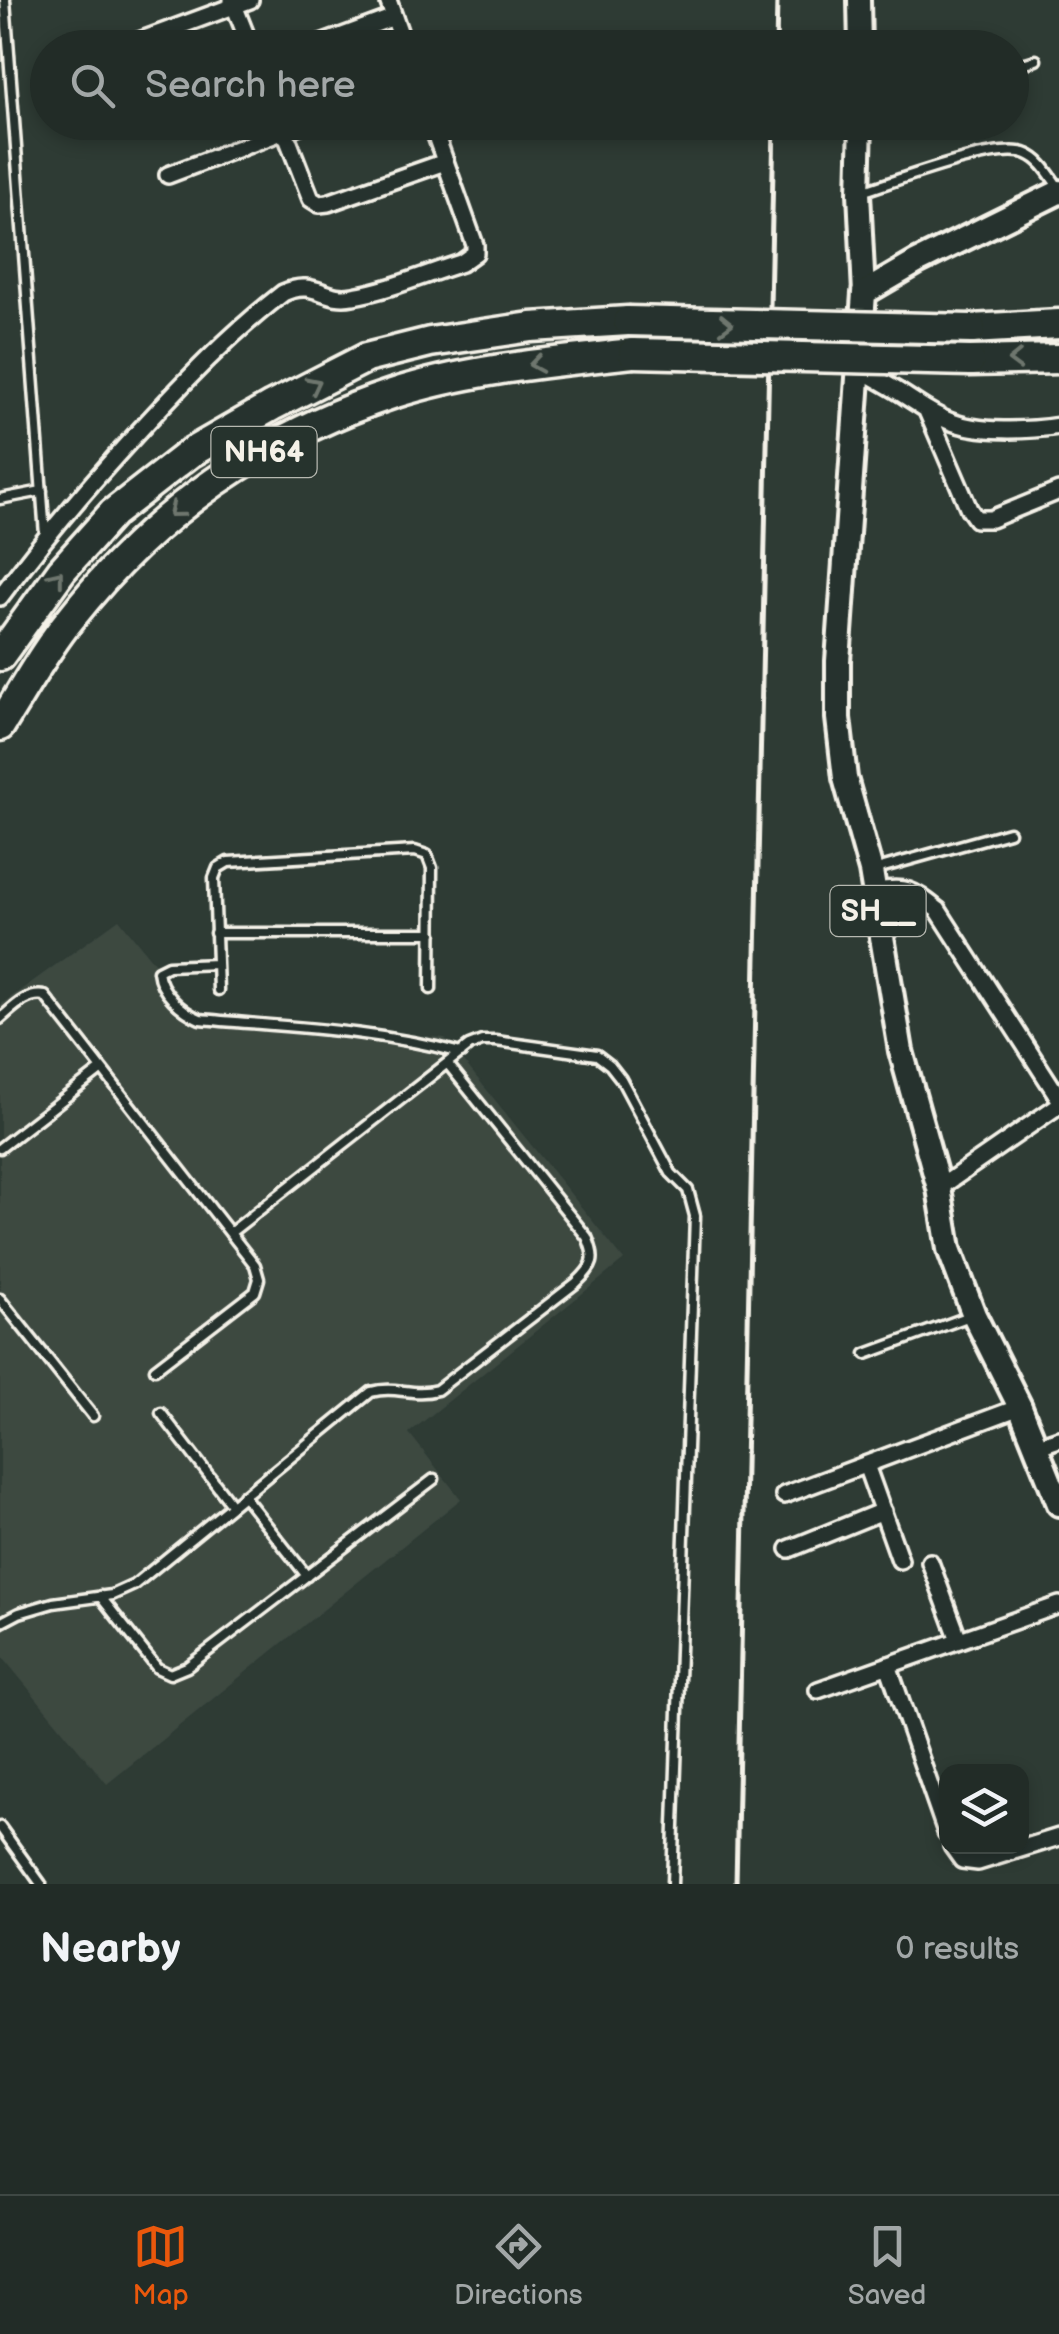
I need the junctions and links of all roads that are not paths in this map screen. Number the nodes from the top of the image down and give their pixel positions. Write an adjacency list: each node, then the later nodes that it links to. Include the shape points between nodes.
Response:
1 (6, 0): 13 (lane)
2 (388, 0): 5 (street)
3 (859, 0): 10 (main road)
4 (238, 2): 6 (street); 7 (street)
5 (394, 17): 8 (street); 9 (street)
6 (166, 30)
7 (246, 30)
8 (359, 30)
9 (399, 30)
10 (860, 30)
11 (1036, 60): 12 (lane)
12 (1029, 62)
13 (15, 127): 14 (lane); 30 (lane)
14 (0, 129)
15 (250, 140): 20 (street)
16 (287, 140): 19 (street, via 319,204)
17 (437, 140): 19 (street)
18 (861, 140): 22 (main road)
19 (445, 162): 32 (street, via 475,254 355,296 302,286 283,293 188,378)
20 (168, 174)
21 (1059, 190): 22 (lane, via 1041,163 1012,150); 23 (main road)
22 (860, 193): 23 (main road)
23 (864, 294): 26 (main road, SH__)
24 (1059, 324): 34 (highway, NH64, one-way to 24, bridge, via 113,513 190,453 366,358 531,327 628,322 971,329)
25 (1059, 359): 35 (highway, NH64, one-way to 35, bridge, via 633,353 484,372 394,393 320,421 257,455 170,514 70,619)
26 (859, 369): 27 (street); 37 (main road, SH__, via 838,718 844,778)
27 (927, 411): 28 (street, via 972,428); 29 (street, via 976,518 991,519)
28 (1059, 426)
29 (1059, 491)
30 (42, 492): 31 (lane); 32 (lane)
31 (0, 499)
32 (45, 539): 33 (street)
33 (0, 596)
34 (0, 656)
35 (0, 726)
36 (1008, 832): 37 (lane)
37 (873, 881): 47 (street, via 918,894 938,910); 49 (main road, SH__, via 900,1051)
38 (215, 933): 39 (lane); 39 (lane, via 214,878 228,862 415,851 432,868); 40 (lane)
39 (432, 933): 41 (lane)
40 (217, 964): 42 (lane); 44 (lane, via 168,966 158,971 159,982 184,1012 200,1019 367,1033)
41 (431, 989)
42 (218, 990)
43 (0, 1019): 46 (lane, via 26,998 45,996)
44 (461, 1052): 45 (lane); 84 (lane, via 496,1040 597,1055 621,1079 694,1206)
45 (447, 1063): 50 (lane); 62 (lane, via 587,1237 594,1254 590,1269 436,1390 371,1392)
46 (102, 1069): 48 (lane); 50 (lane)
47 (1059, 1101): 49 (street)
48 (0, 1148)
49 (938, 1188): 52 (main road, SH__, via 950,1249)
50 (230, 1233): 54 (lane, via 254,1265 255,1292)
51 (0, 1300): 57 (lane)
52 (974, 1315): 53 (lane); 55 (main road, SH__)
53 (866, 1354)
54 (155, 1368)
55 (1020, 1407): 59 (main road, SH__); 60 (street)
56 (161, 1413): 64 (lane)
57 (92, 1416)
58 (1059, 1439): 59 (street)
59 (1036, 1447): 65 (main road, SH__)
60 (866, 1464): 63 (street); 66 (street)
61 (434, 1479): 70 (lane)
62 (243, 1495): 64 (lane); 70 (lane)
63 (784, 1495)
64 (231, 1504): 71 (lane, via 134,1585)
65 (1059, 1504)
66 (882, 1510): 67 (street); 68 (street)
67 (789, 1549)
68 (900, 1560)
69 (930, 1562): 74 (street)
70 (307, 1576): 71 (lane, via 170,1674 157,1668)
71 (100, 1596): 73 (lane, via 53,1603)
72 (1059, 1605): 74 (street)
73 (0, 1623)
74 (959, 1640): 75 (street)
75 (888, 1665): 76 (street); 77 (street)
76 (818, 1690)
77 (939, 1812)
78 (0, 1827): 83 (lane)
79 (1059, 1837): 80 (street)
80 (1029, 1846)
81 (958, 1854): 82 (street, via 978,1862)
82 (1004, 1854)
83 (42, 1884)
84 (672, 1884)

